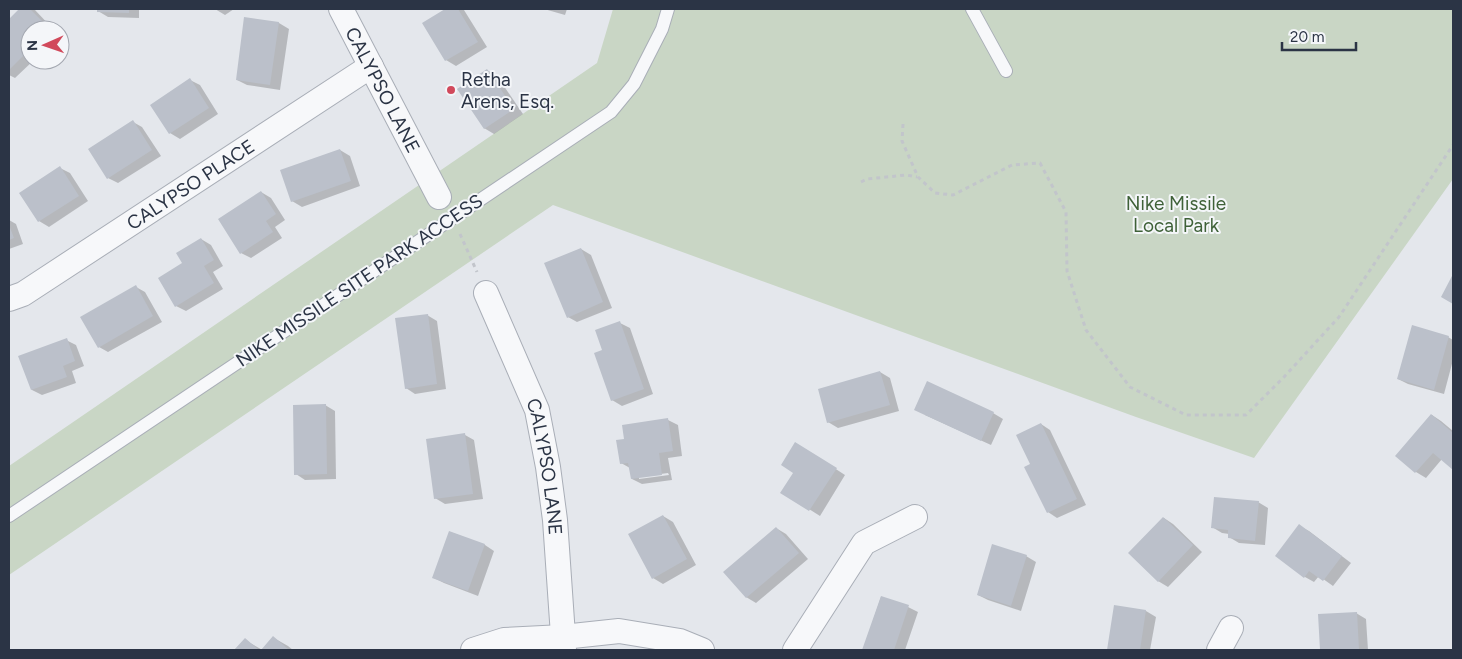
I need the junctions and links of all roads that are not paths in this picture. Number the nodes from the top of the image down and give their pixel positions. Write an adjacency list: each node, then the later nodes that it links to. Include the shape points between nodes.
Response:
1 (341, 9): 4 (street, CALYPSO LANE)
2 (668, 9): 9 (lane, NIKE MISSILE SITE PARK ACCESS, via 662,29 634,84 610,112)
3 (972, 9): 5 (lane)
4 (371, 66): 6 (street, CALYPSO LANE); 8 (street, CALYPSO PLACE, via 23,294)
5 (1006, 71)
6 (439, 197)
7 (486, 293): 12 (street, CALYPSO LANE, via 536,410 556,520)
8 (9, 299)
9 (9, 516)
10 (915, 517): 15 (street, via 864,543)
11 (1231, 628): 16 (street)
12 (563, 643): 13 (street, via 504,640); 14 (street, via 619,631 680,641)
13 (473, 650)
14 (702, 650)
15 (795, 650)
16 (1219, 650)

